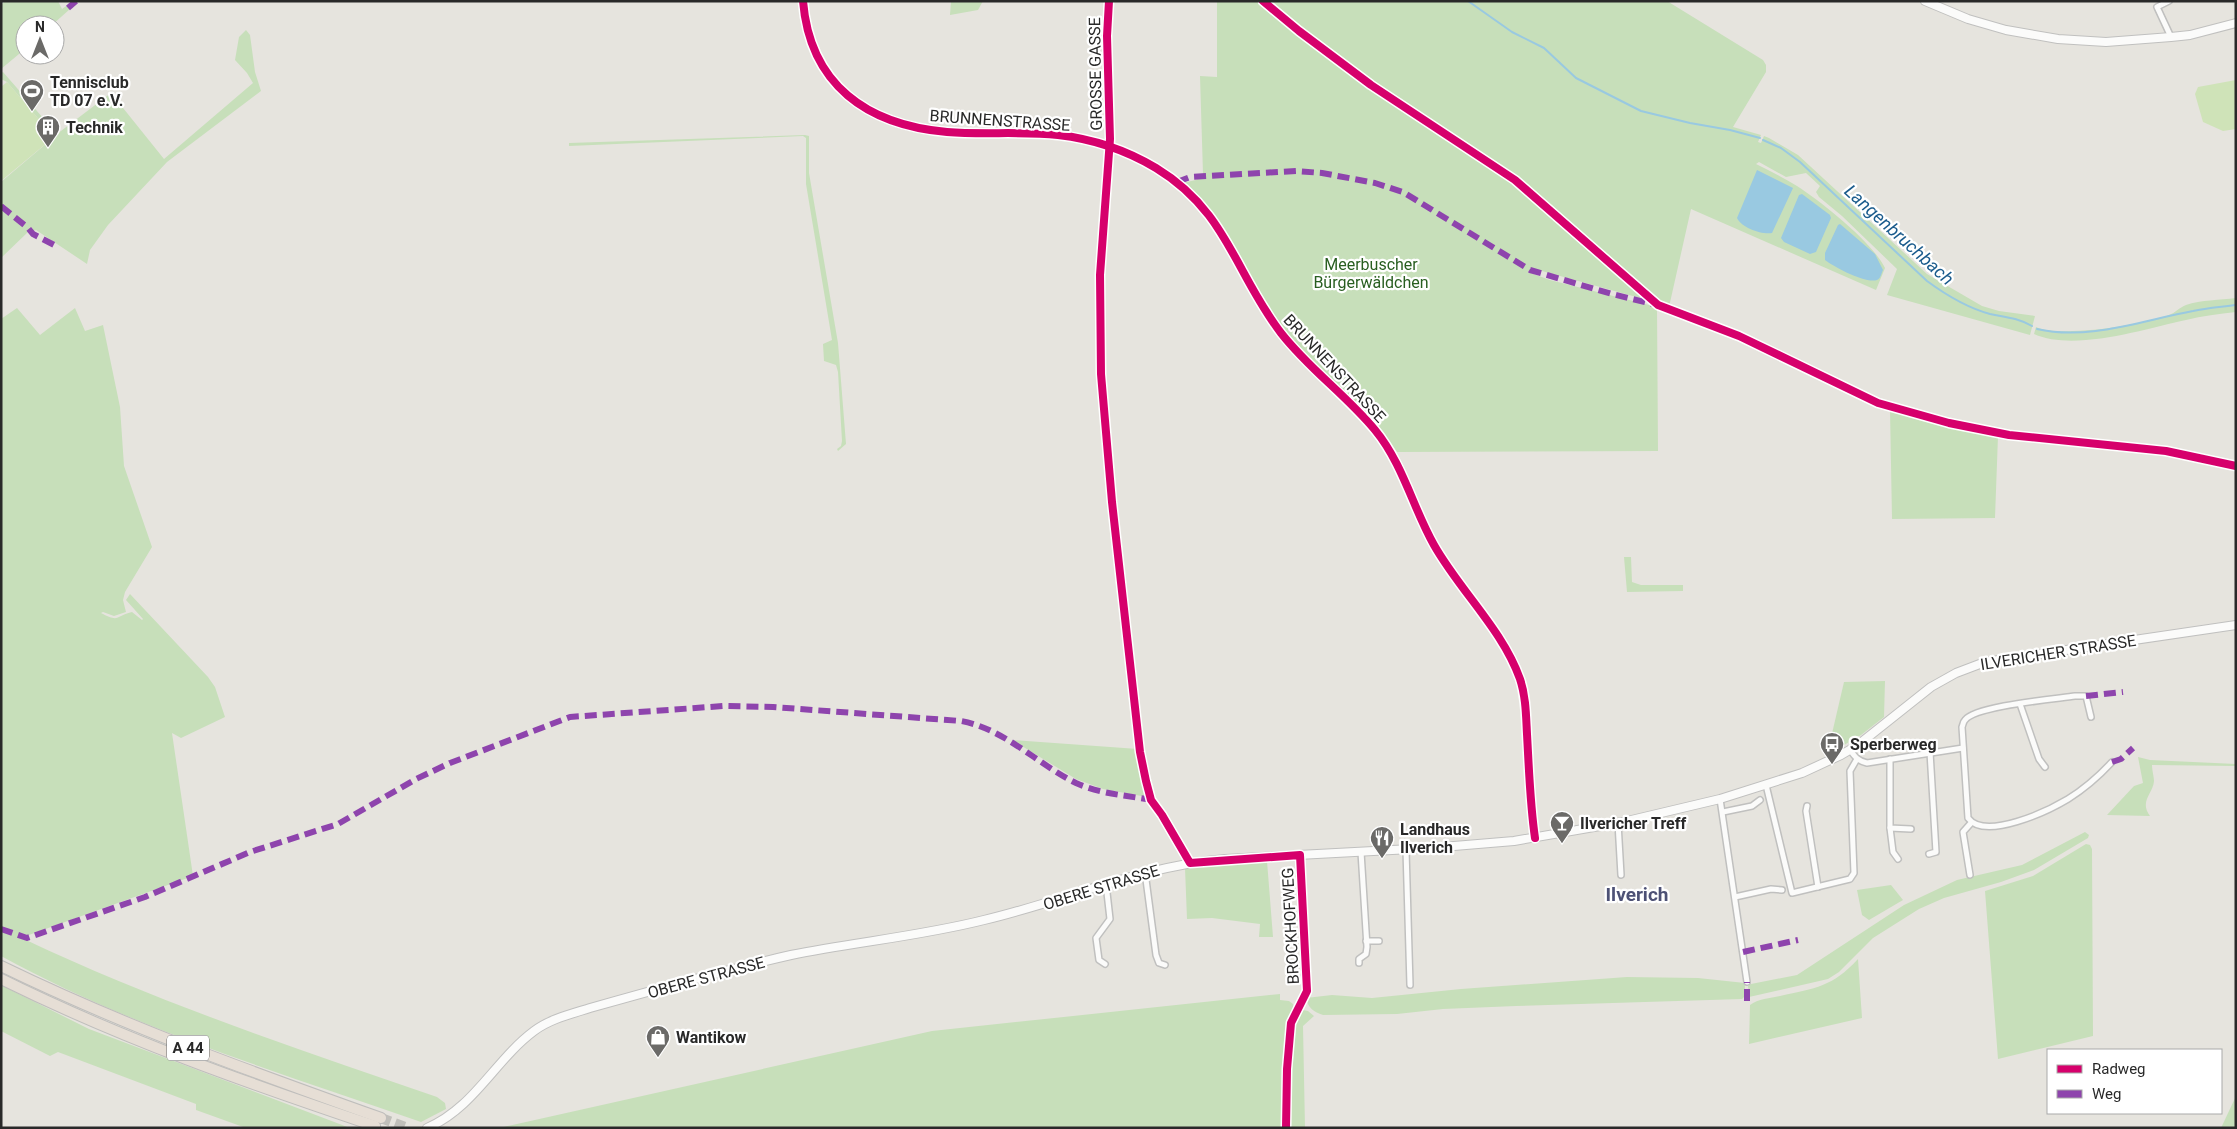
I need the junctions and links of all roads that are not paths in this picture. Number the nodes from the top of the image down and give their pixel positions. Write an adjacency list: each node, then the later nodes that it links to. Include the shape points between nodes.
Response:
1 (803, 1): 8 (street, BRUNNENSTRASSE, via 808,33 822,69 845,94 878,116 945,132 1055,135)
2 (1109, 1): 8 (street, GROSSE GASSE)
3 (1925, 1): 7 (street, via 2006,30 2058,39 2106,42)
4 (2169, 1): 5 (street)
5 (2156, 4): 7 (street)
6 (2236, 23): 7 (street)
7 (2171, 37)
8 (1109, 146): 29 (street, BRUNNENSTRASSE, via 1157,169 1198,202 1220,228 1263,308 1282,334 1383,440 1433,543 1503,644 1521,682)
9 (2236, 625): 13 (street, ILVERICHER STRASSE, via 1985,662 1932,687)
10 (2020, 704): 11 (street, via 2086,696); 12 (street, via 1982,711 1965,719); 19 (street, via 2039,759)
11 (2091, 717)
12 (1963, 748): 14 (street); 26 (street, via 1967,812)
13 (1850, 750): 15 (street); 18 (street, ILVERICHER STRASSE)
14 (1930, 752): 16 (street); 32 (street, via 1936,852)
15 (1857, 759): 16 (street, via 1867,763); 39 (street, via 1850,770 1854,873 1850,879)
16 (1890, 759): 27 (street)
17 (2112, 762): 26 (street, via 2082,789 2042,812 2001,825 1984,827)
18 (1819, 766): 20 (street, OBERE STRASSE)
19 (2045, 767)
20 (1766, 785): 21 (street, OBERE STRASSE); 39 (street, via 1792,893)
21 (1720, 799): 24 (street); 25 (street, OBERE STRASSE)
22 (1760, 800): 24 (street, via 1752,806)
23 (1807, 806): 39 (street)
24 (1723, 812): 41 (street)
25 (1618, 823): 29 (street, OBERE STRASSE); 37 (street)
26 (1971, 823): 36 (street, via 1964,832)
27 (1890, 828): 28 (street); 34 (street)
28 (1911, 828)
29 (1535, 838): 30 (street, OBERE STRASSE)
30 (1406, 850): 31 (street, OBERE STRASSE); 50 (street)
31 (1361, 852): 33 (street, OBERE STRASSE); 43 (street)
32 (1929, 854)
33 (1300, 855): 35 (street, OBERE STRASSE, via 1206,861); 51 (street, BROCKHOFWEG)
34 (1898, 859)
35 (1145, 872): 38 (street, OBERE STRASSE); 46 (street, via 1156,955 1159,963)
36 (1970, 875)
37 (1621, 876)
38 (1106, 884): 45 (street, via 1110,919 1096,938 1099,960); 52 (street, OBERE STRASSE, via 991,919 791,955 564,1016 531,1033 466,1102)
39 (1818, 887)
40 (1782, 890): 41 (street)
41 (1735, 897): 49 (street)
42 (1379, 941): 43 (street)
43 (1366, 942): 44 (street, via 1366,954)
44 (1359, 963)
45 (1105, 964)
46 (1165, 965)
47 (1, 966): 48 (highway, A 44, via 135,1027 378,1122 213,1071 59,1007)
48 (1, 979)
49 (1747, 982)
50 (1410, 985)
51 (1305, 995)
52 (427, 1128)

